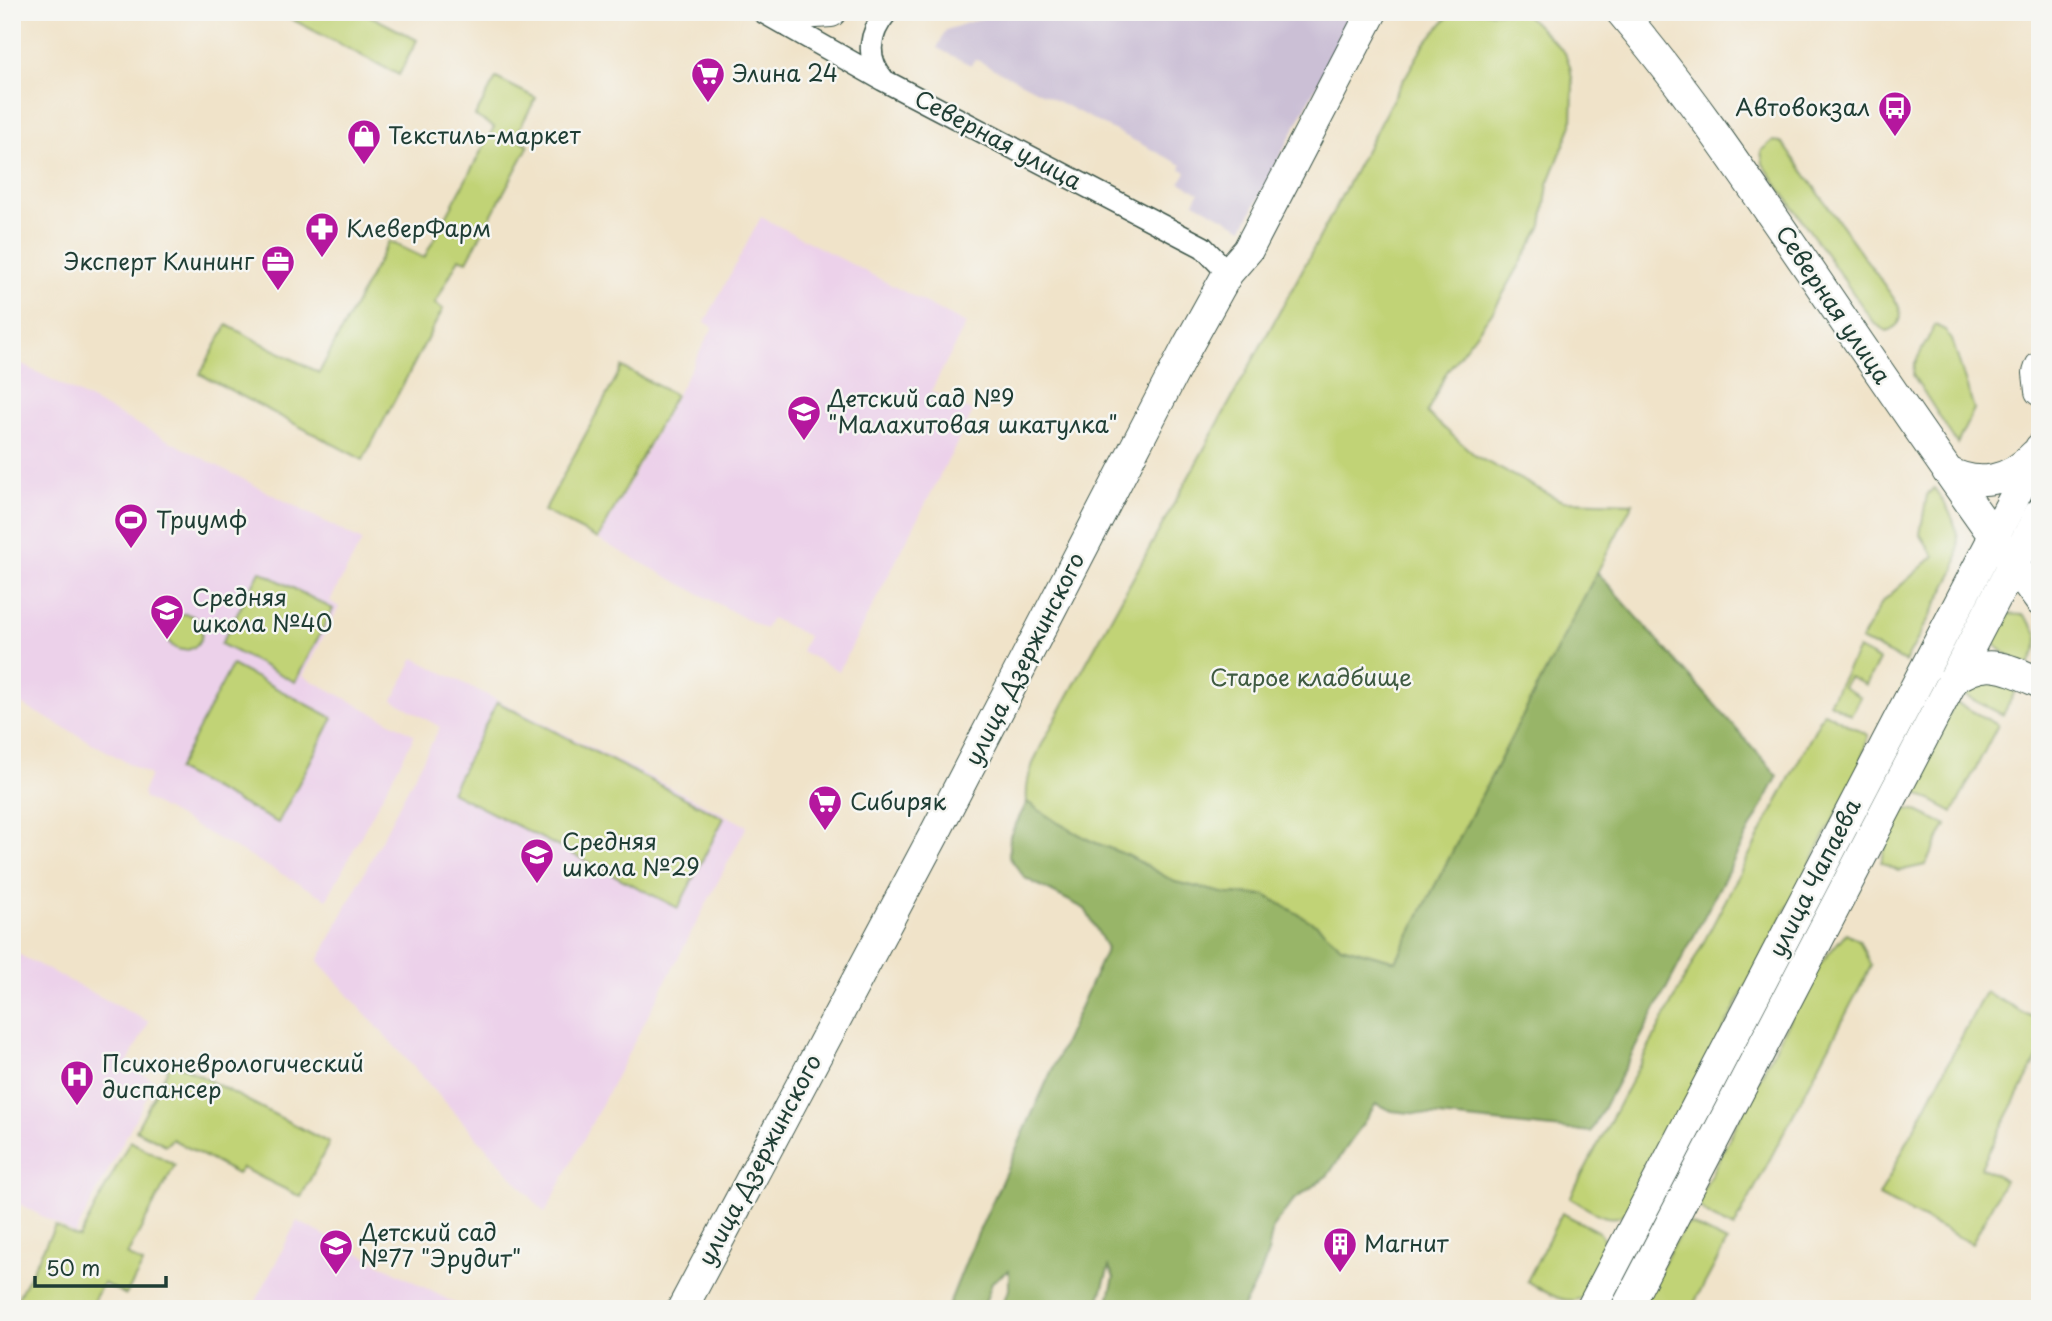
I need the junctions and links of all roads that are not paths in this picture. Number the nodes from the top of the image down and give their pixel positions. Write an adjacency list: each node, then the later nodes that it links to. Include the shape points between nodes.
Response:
1 (763, 12): 7 (street, Северная улица)
2 (785, 12): 3 (main road)
3 (831, 12)
4 (887, 12): 7 (street, via 870,46 872,62)
5 (1372, 12): 8 (main road, улица Дзержинского, via 1248,250)
6 (1621, 12): 12 (main road, Северная улица, via 1724,147)
7 (883, 80): 8 (street, Северная улица, via 1203,247)
8 (1228, 273): 21 (main road, улица Дзержинского)
9 (2040, 367): 10 (main road)
10 (2040, 391)
11 (2039, 449): 12 (main road, via 2021,468 1992,480 1973,481); 14 (main road, улица Чапаева)
12 (1947, 471): 14 (main road, Северная улица)
13 (2040, 513): 15 (main road, улица Чапаева)
14 (1993, 536): 15 (main road, Северная улица); 19 (main road, улица Чапаева)
15 (2013, 565): 16 (main road, Северная улица); 17 (main road, улица Чапаева)
16 (2040, 601)
17 (1952, 681): 18 (main road, via 1969,669 1990,666); 20 (main road, улица Чапаева)
18 (2040, 683)
19 (1728, 1047): 20 (main road); 22 (main road, улица Чапаева)
20 (1755, 1061): 23 (main road, улица Чапаева)
21 (682, 1309)
22 (1591, 1309)
23 (1626, 1309)

